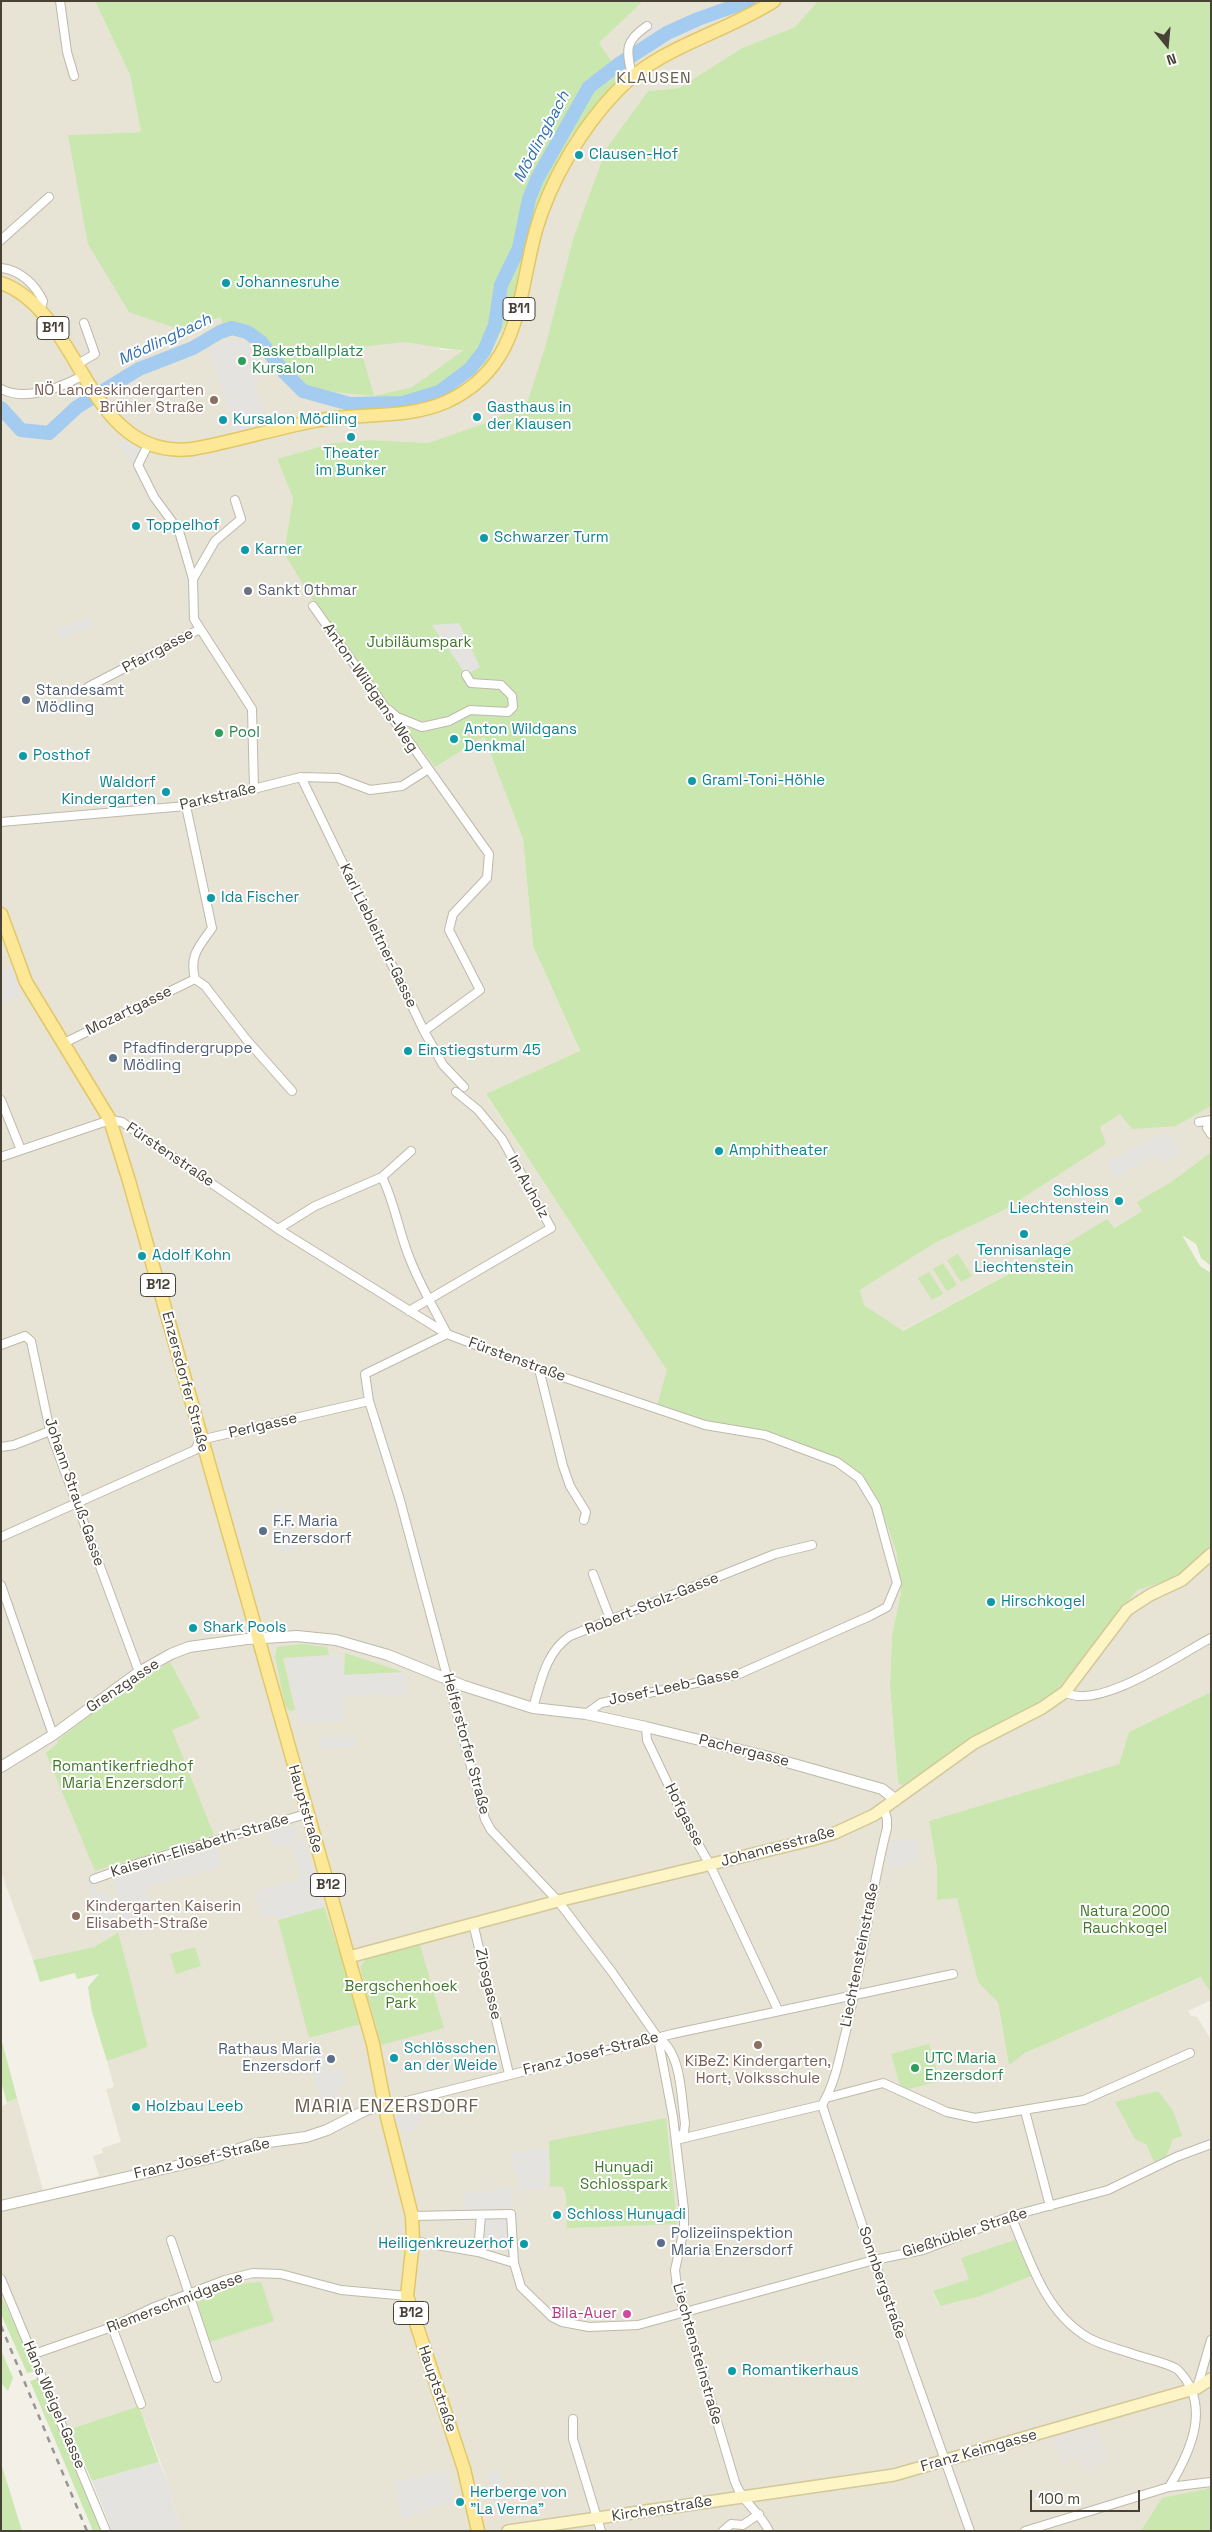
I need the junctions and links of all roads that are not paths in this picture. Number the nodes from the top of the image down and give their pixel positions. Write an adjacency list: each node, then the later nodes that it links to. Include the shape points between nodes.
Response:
1 (60, 1): 5 (street)
2 (774, 1): 4 (main road, B11, via 752,15)
3 (647, 26): 4 (street, via 634,34 629,43)
4 (631, 70): 14 (main road, B11, via 587,126 563,166 537,229 519,313 511,335 497,360 472,385 447,401 420,411 316,420 192,450)
5 (74, 76)
6 (49, 197): 7 (street)
7 (1, 240)
8 (1, 268): 10 (street, via 11,269 38,292 43,301)
9 (1, 283): 10 (main road, B11, via 18,291)
10 (40, 310): 12 (main road, B11)
11 (84, 323): 12 (street, via 95,354)
12 (79, 370): 13 (street, via 66,384 21,396); 14 (main road, B11, via 94,394 126,429)
13 (1, 390)
14 (149, 443): 16 (street, via 138,465 154,497 179,531)
15 (235, 500): 16 (street, via 240,519 215,541)
16 (193, 579): 18 (street, via 192,613)
17 (313, 606): 21 (street, Anton-Wildgans-Weg)
18 (200, 629): 20 (street, Pfarrgasse); 24 (street, via 252,709)
19 (466, 675): 21 (street, via 471,683 501,685 512,696 513,707 508,712 470,710 449,721 422,727 397,717)
20 (88, 687)
21 (382, 704): 22 (street, Anton-Wildgans-Weg)
22 (427, 770): 23 (street, Parkstraße, via 402,786 370,790 338,778); 29 (street, Anton-Wildgans-Weg, via 489,854 488,878 453,914 448,930 480,990)
23 (302, 777): 24 (street, Parkstraße); 29 (street, Karl Liebleitner-Gasse)
24 (254, 789): 25 (street, Parkstraße)
25 (186, 806): 26 (street, Parkstraße); 28 (street, via 212,928 195,952 191,964)
26 (1, 822)
27 (1, 914): 30 (main road, Enzersdorfer Straße / B12, via 26,982)
28 (195, 979): 30 (street, Mozartgasse); 32 (street, via 205,986)
29 (424, 1031): 31 (street, Karl Liebleitner-Gasse, via 443,1065)
30 (64, 1043): 35 (main road, Enzersdorfer Straße / B12)
31 (464, 1087)
32 (292, 1091)
33 (456, 1092): 44 (street, Im Auholz, via 478,1110 502,1139 551,1228)
34 (1, 1100): 39 (street)
35 (110, 1120): 39 (street); 43 (street, Fürstenstraße, via 130,1126); 51 (main road, Enzersdorfer Straße / B12)
36 (1211, 1120): 37 (street); 38 (street, via 1208,1128)
37 (1199, 1122)
38 (1211, 1134)
39 (22, 1150): 41 (street)
40 (411, 1151): 42 (street)
41 (1, 1158)
42 (382, 1176): 43 (street, via 315,1206); 44 (street, via 391,1195 407,1253)
43 (278, 1230): 45 (street, Fürstenstraße)
44 (429, 1298): 45 (street, Im Auholz); 46 (street)
45 (409, 1311): 46 (street, Fürstenstraße)
46 (447, 1334): 48 (street, Fürstenstraße); 49 (street, via 364,1374)
47 (1, 1345): 50 (street, Johann Strauß-Gasse, via 26,1336 31,1341)
48 (539, 1369): 54 (street, via 563,1466 570,1486 586,1512); 59 (street, Fürstenstraße, via 705,1425 765,1435 837,1462 859,1478 876,1506)
49 (369, 1401): 51 (street, Perlgasse); 65 (street, Helferstorfer Straße, via 400,1500)
50 (50, 1431): 52 (street); 53 (street, Johann Strauß-Gasse)
51 (200, 1440): 53 (street, Perlgasse, via 195,1450); 62 (main road, Enzersdorfer Straße / B12)
52 (1, 1447)
53 (76, 1503): 55 (street, Perlgasse); 64 (street, Johann Strauß-Gasse)
54 (584, 1520)
55 (1, 1537)
56 (812, 1545): 61 (street, Robert-Stolz-Gasse, via 775,1554)
57 (1211, 1554): 66 (main road, Johannesstraße, via 1182,1580 1127,1610)
58 (593, 1574): 61 (street)
59 (897, 1582): 68 (street, Josef-Leeb-Gasse, via 887,1607 739,1674 601,1703)
60 (1, 1585): 70 (street)
61 (611, 1621): 67 (street, Robert-Stolz-Gasse, via 560,1643 548,1661)
62 (258, 1638): 64 (street, Grenzgasse, via 189,1647); 65 (street, via 297,1636 336,1640 388,1655); 74 (main road, Hauptstraße / B12)
63 (1211, 1638): 66 (street, via 1127,1685 1087,1696)
64 (139, 1672): 70 (street, Grenzgasse)
65 (448, 1678): 67 (street); 77 (street, Helferstorfer Straße, via 488,1824)
66 (1065, 1692): 72 (main road, Johannesstraße, via 1042,1708 974,1743)
67 (533, 1708): 68 (street)
68 (586, 1714): 69 (street, Pachergasse)
69 (646, 1727): 72 (street, Pachergasse, via 882,1788); 75 (street, Hofgasse, via 647,1740)
70 (53, 1735): 71 (street, Grenzgasse)
71 (1, 1767)
72 (896, 1800): 73 (main road, Johannesstraße)
73 (884, 1809): 75 (main road, Johannesstraße, via 831,1834); 81 (street, Liechtensteinstraße, via 887,1828 873,1886)
74 (306, 1814): 76 (street, Kaiserin-Elisabeth-Straße, via 139,1863); 79 (main road, Hauptstraße / B12)
75 (710, 1865): 77 (main road, Johannesstraße); 82 (street, Hofgasse)
76 (94, 1880)
77 (558, 1901): 78 (main road, Johannesstraße); 83 (street, Helferstorfer Straße)
78 (473, 1923): 79 (main road, Johannesstraße); 85 (street, Zipsgasse)
79 (349, 1957): 87 (main road, Hauptstraße / B12, via 378,2062)
80 (953, 1974): 81 (street, Franz Josef-Straße)
81 (856, 1993): 82 (street, Franz Josef-Straße); 86 (street, Liechtensteinstraße)
82 (778, 2010): 83 (street, Franz Josef-Straße)
83 (658, 2038): 85 (street, Franz Josef-Straße); 89 (street, Liechtensteinstraße); 89 (street, Helferstorfer Straße, via 670,2048 675,2058 686,2123 684,2132)
84 (1190, 2053): 88 (street, via 1084,2100)
85 (509, 2074): 87 (street, Franz Josef-Straße)
86 (824, 2101): 88 (street, via 883,2084 947,2112 975,2118); 89 (street); 99 (street, Sonnbergstraße)
87 (384, 2105): 91 (street, Franz Josef-Straße, via 306,2137 254,2144 215,2157); 94 (main road, Hauptstraße / B12)
88 (1025, 2112): 92 (street)
89 (676, 2140): 104 (street, Liechtensteinstraße, via 685,2218 675,2270)
90 (1211, 2144): 92 (street, Gießhübler Straße, via 1108,2190)
91 (1, 2206)
92 (1050, 2206): 95 (street, Gießhübler Straße)
93 (481, 2215): 94 (street); 98 (street); 100 (street, Gießhübler Straße, via 511,2214)
94 (412, 2216): 97 (main road, Hauptstraße / B12)
95 (1012, 2216): 99 (street, Gießhübler Straße, via 923,2250); 110 (street, via 1048,2299 1064,2319 1088,2338 1176,2369)
96 (171, 2240): 102 (street)
97 (413, 2241): 98 (street); 103 (main road, Hauptstraße / B12)
98 (478, 2252): 100 (street)
99 (874, 2260): 104 (street, Gießhübler Straße); 113 (street, Sonnbergstraße)
100 (514, 2263): 104 (street, Gießhübler Straße, via 521,2287 552,2317 562,2322 610,2328 638,2325)
101 (1, 2279): 107 (street, Hans Weigel-Gasse)
102 (190, 2294): 103 (street, Riemerschmidgasse, via 225,2280 268,2272 341,2290); 105 (street, Riemerschmidgasse); 108 (street)
103 (407, 2296): 120 (main road, Hauptstraße / B12, via 464,2469)
104 (684, 2313): 116 (street, Liechtensteinstraße)
105 (112, 2327): 107 (street, Riemerschmidgasse); 111 (street)
106 (1211, 2340): 110 (street)
107 (34, 2354): 119 (street, Hans Weigel-Gasse)
108 (217, 2378)
109 (1211, 2379): 110 (main road, Franz Keimgasse)
110 (1197, 2388): 113 (main road, Franz Keimgasse); 115 (street, via 1205,2411 1200,2438)
111 (141, 2404)
112 (573, 2419): 118 (street, via 574,2439)
113 (947, 2460): 116 (main road, Franz Keimgasse, via 894,2475); 125 (street, Sonnbergstraße)
114 (1211, 2482): 115 (street)
115 (1169, 2488): 126 (street)
116 (740, 2496): 117 (street, Liechtensteinstraße); 118 (main road, Kirchenstraße)
117 (759, 2514): 123 (street); 124 (street, Liechtensteinstraße)
118 (597, 2518): 121 (main road, Kirchenstraße); 122 (street)
119 (106, 2531)
120 (478, 2531)
121 (508, 2531)
122 (601, 2531)
123 (723, 2531)
124 (769, 2531)
125 (970, 2531)
126 (1025, 2531)

